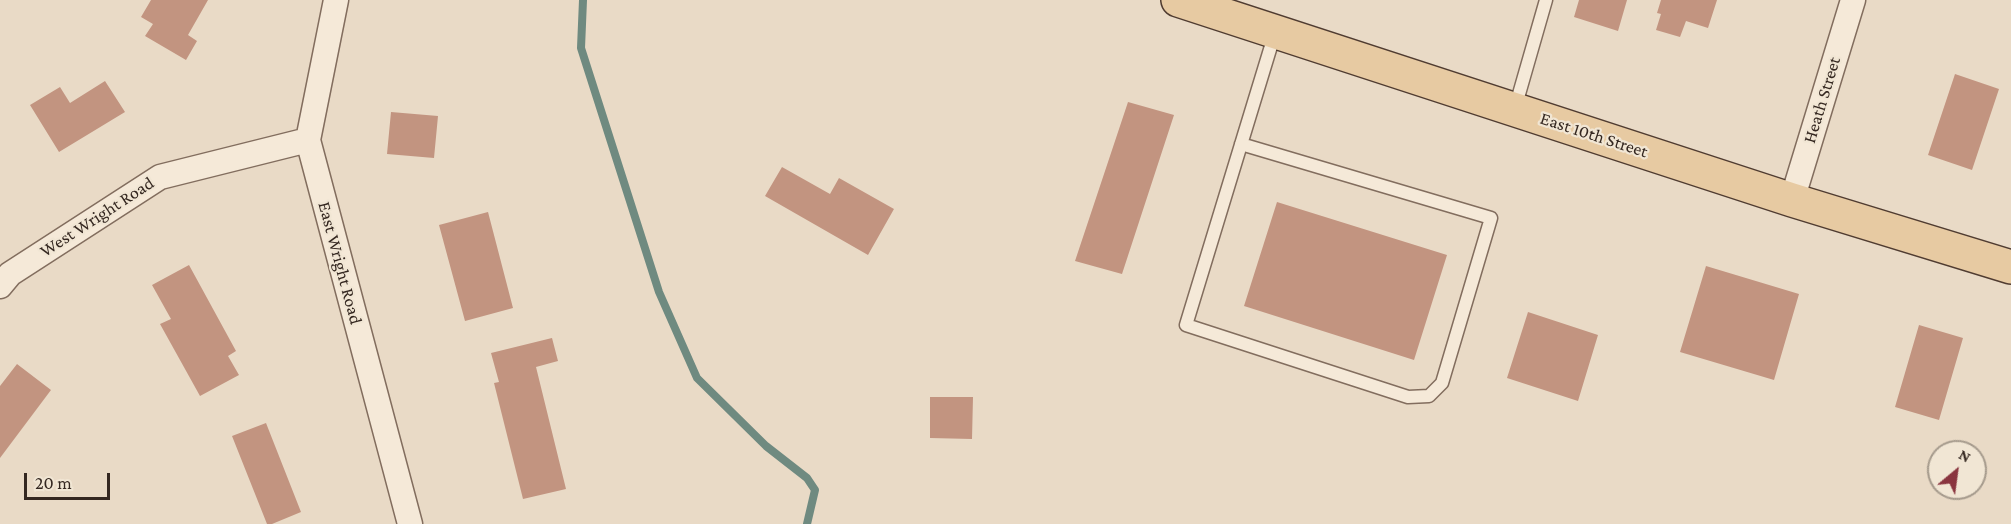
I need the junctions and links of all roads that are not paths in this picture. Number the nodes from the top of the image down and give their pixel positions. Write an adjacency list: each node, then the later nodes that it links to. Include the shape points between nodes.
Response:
1 (336, 0): 7 (street, East Wright Road)
2 (1178, 0): 5 (main road, East 10th Street)
3 (1546, 0): 6 (lane)
4 (1852, 0): 9 (street, Heath Street)
5 (1275, 32): 6 (main road, East 10th Street); 8 (lane)
6 (1514, 109): 9 (main road, East 10th Street)
7 (308, 140): 11 (street, West Wright Road, via 160,177 10,274); 12 (street, East Wright Road)
8 (1241, 144): 8 (lane, via 1186,325 1408,397 1429,396 1442,383 1491,218)
9 (1792, 200): 10 (main road, East 10th Street)
10 (2011, 267)
11 (0, 286)
12 (410, 524)

